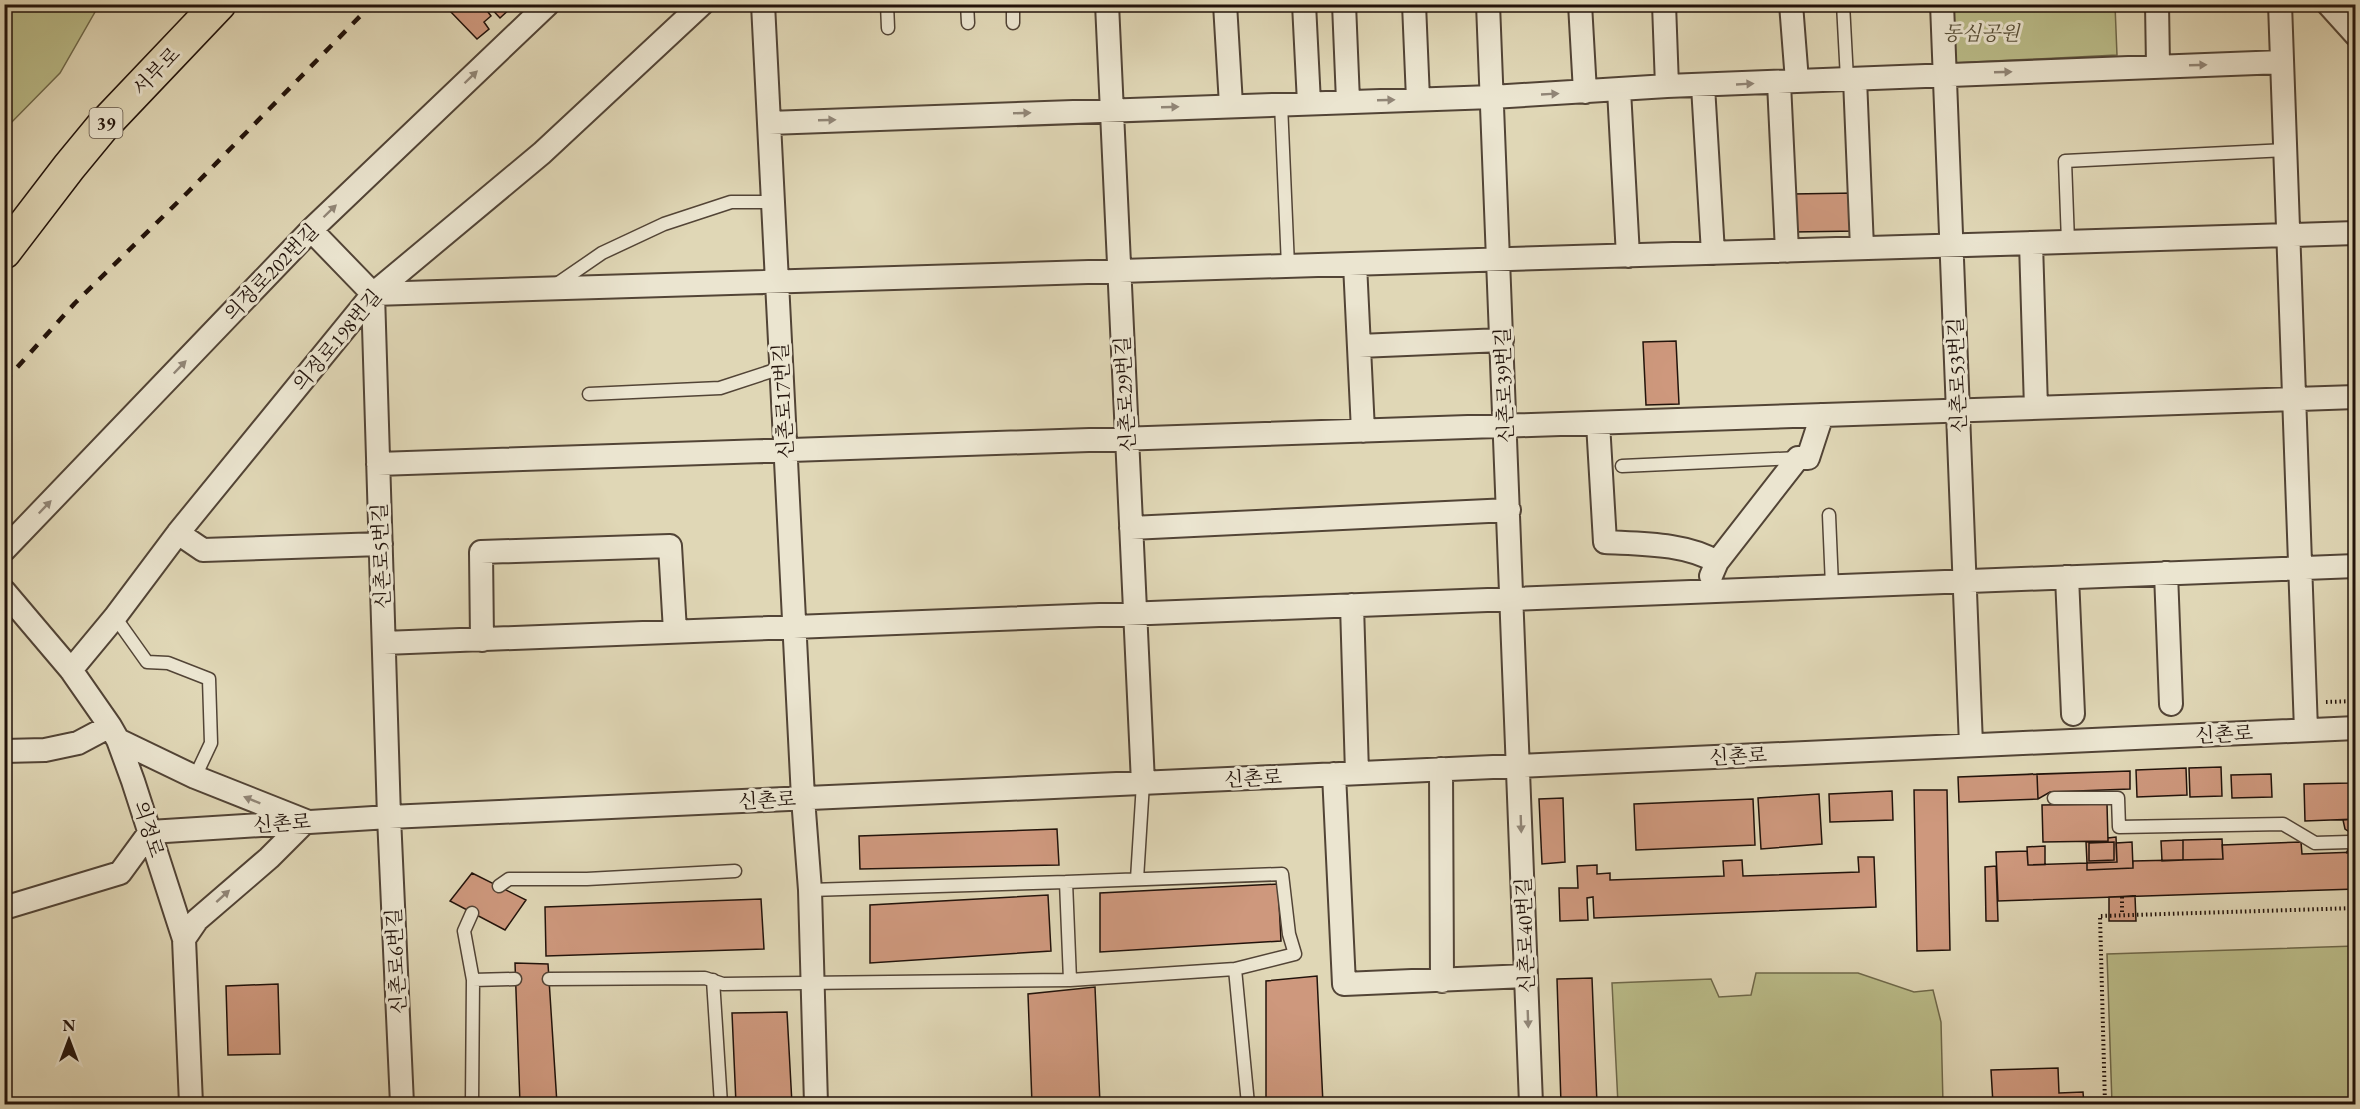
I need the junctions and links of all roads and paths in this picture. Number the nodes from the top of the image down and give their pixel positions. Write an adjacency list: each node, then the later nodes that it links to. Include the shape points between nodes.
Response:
1 (219, 4): 45 (main road, 서부로 / 39)
2 (548, 4): 46 (street, 의정로202번길, one-way to 2)
3 (702, 4): 63 (street, 의정로198번길, via 542,153)
4 (763, 4): 42 (street, 신촌로17번길)
5 (887, 4): 24 (lane)
6 (967, 4): 22 (lane)
7 (1013, 4): 23 (lane)
8 (1107, 4): 41 (street, 신촌로29번길)
9 (1225, 4): 40 (street)
10 (1304, 4): 38 (street)
11 (1344, 4): 37 (street)
12 (1414, 4): 36 (street)
13 (1488, 4): 35 (street, 신촌로39번길)
14 (1580, 4): 34 (street)
15 (1664, 4): 31 (street)
16 (1791, 4): 30 (street)
17 (1843, 4): 29 (lane)
18 (1942, 4): 28 (street, 신촌로53번길)
19 (2157, 4): 27 (street)
20 (2280, 4): 26 (street)
21 (2328, 4): 25 (street)
22 (968, 22)
23 (1013, 23)
24 (888, 28)
25 (2355, 35)
26 (2282, 62): 27 (street, one-way to 26); 43 (street)
27 (2158, 66): 28 (street, one-way to 27)
28 (1945, 75): 29 (street); 51 (street, 신촌로53번길)
29 (1851, 79): 30 (street); 52 (street)
30 (1788, 82): 32 (street, one-way to 30); 53 (street)
31 (1667, 86): 32 (street); 33 (street)
32 (1703, 86): 55 (street)
33 (1619, 90): 34 (street); 56 (street)
34 (1585, 92): 35 (street, one-way to 34)
35 (1492, 97): 36 (street); 57 (street, 신촌로39번길)
36 (1418, 99): 37 (street, one-way to 36)
37 (1348, 101): 38 (street)
38 (1309, 103): 39 (street)
39 (1281, 104): 40 (street); 59 (lane)
40 (1231, 105): 41 (street, one-way to 40)
41 (1112, 109): 42 (street, one-way to 41); 60 (street, 신촌로29번길)
42 (769, 123): 44 (street, 신촌로17번길)
43 (2286, 150): 48 (street); 49 (lane, via 2065,161)
44 (773, 202): 61 (street, 신촌로17번길); 62 (lane, via 731,202 664,224 602,253)
45 (19, 218): 54 (main road, 서부로 / 39)
46 (311, 230): 63 (street); 86 (street, 의정로202번길, one-way to 46)
47 (2355, 233): 48 (street)
48 (2289, 236): 49 (street); 69 (street)
49 (2068, 242): 50 (street)
50 (2031, 243): 51 (street); 70 (street)
51 (1952, 246): 52 (street); 71 (street, 신촌로53번길)
52 (1862, 248): 53 (street)
53 (1787, 251): 55 (street)
54 (4, 252)
55 (1713, 253): 56 (street)
56 (1628, 256): 57 (street)
57 (1498, 260): 58 (street); 64 (street, 신촌로39번길)
58 (1355, 264): 59 (street); 65 (street)
59 (1288, 266): 60 (street)
60 (1119, 271): 61 (street); 76 (street, 신촌로29번길)
61 (777, 282): 62 (street); 66 (street, 신촌로17번길)
62 (550, 289): 63 (street)
63 (373, 294): 79 (street, 신촌로5번길); 84 (street, 의정로198번길)
64 (1502, 339): 65 (street); 74 (street, 신촌로39번길)
65 (1359, 346): 75 (street)
66 (781, 368): 67 (lane, via 720,388); 77 (street, 신촌로17번길)
67 (589, 394)
68 (2355, 397): 69 (street)
69 (2294, 399): 70 (street); 89 (street)
70 (2036, 408): 71 (street)
71 (1958, 411): 72 (street); 92 (street, 신촌로53번길)
72 (1822, 415): 73 (street); 78 (street, via 1808,458)
73 (1598, 423): 74 (street); 87 (street, via 1605,542 1701,552)
74 (1505, 426): 75 (street); 81 (street, 신촌로39번길)
75 (1363, 431): 76 (street)
76 (1127, 439): 77 (street); 83 (street, 신촌로29번길)
77 (785, 450): 79 (street); 100 (street, 신촌로17번길)
78 (1798, 458): 80 (lane); 87 (street)
79 (378, 464): 85 (street, 신촌로5번길)
80 (1622, 466)
81 (1509, 510): 83 (street); 96 (street, 신촌로39번길)
82 (1829, 515): 93 (lane)
83 (1131, 528): 98 (street, 신촌로29번길)
84 (178, 533): 85 (street, via 203,550); 99 (street, 의정로198번길)
85 (381, 544): 103 (street, 신촌로5번길)
86 (4, 550)
87 (1717, 562): 95 (street)
88 (2355, 566): 89 (street)
89 (2300, 568): 90 (street); 110 (street)
90 (2166, 573): 91 (street); 107 (street)
91 (2067, 577): 92 (street); 108 (street)
92 (1964, 581): 93 (street); 112 (street, 신촌로53번길)
93 (1832, 586): 95 (street)
94 (4, 591): 104 (street, 의정로)
95 (1706, 591): 96 (street)
96 (1512, 599): 97 (street); 114 (street, 신촌로39번길)
97 (1352, 605): 98 (street); 116 (street)
98 (1135, 614): 100 (street); 119 (street, 신촌로29번길)
99 (115, 617): 104 (street, 의정로198번길); 118 (lane, via 147,662 168,663 210,679 211,743)
100 (794, 627): 101 (street); 120 (street, 신촌로17번길)
101 (675, 631): 102 (street); 102 (street, via 670,546 481,552)
102 (482, 640): 103 (street)
103 (384, 643): 122 (street, 신촌로5번길)
104 (71, 670): 111 (street, 의정로)
105 (2355, 700): 106 (path)
106 (2320, 702)
107 (2171, 704)
108 (2073, 714)
109 (2355, 728): 110 (street, 신촌로)
110 (2306, 730): 112 (street, 신촌로)
111 (114, 733): 113 (street, via 45,750); 118 (street); 124 (street, 의정로)
112 (1971, 745): 114 (street, 신촌로)
113 (4, 751)
114 (1519, 766): 115 (street, 신촌로); 138 (street, 신촌로40번길, one-way to 138)
115 (1441, 769): 116 (street, 신촌로); 145 (street)
116 (1357, 773): 117 (street, 신촌로)
117 (1334, 774): 119 (street, 신촌로); 145 (street, via 1344,984)
118 (195, 777): 123 (street, one-way to 118)
119 (1143, 783): 120 (street, 신촌로); 127 (lane)
120 (803, 798): 122 (street, 신촌로); 130 (street, 신촌로17번길)
121 (2054, 798): 125 (lane, via 2118,798 2120,827 2283,824 2315,843)
122 (389, 817): 123 (street, 신촌로); 147 (street, 신촌로6번길)
123 (306, 821): 124 (street, 신촌로); 136 (street, one-way to 123, via 197,920)
124 (150, 832): 132 (street, via 120,873); 136 (street, 의정로)
125 (2349, 842)
126 (735, 871): 129 (lane, via 509,879)
127 (1137, 879): 128 (lane); 137 (lane, via 1282,874 1294,954)
128 (1066, 882): 130 (lane); 143 (lane)
129 (499, 886)
130 (810, 890): 144 (street, 신촌로17번길)
131 (2122, 897): 135 (path)
132 (4, 908)
133 (2355, 908): 135 (path)
134 (472, 913): 141 (lane, via 464,931)
135 (2122, 915): 153 (path, via 2100,916)
136 (184, 939): 146 (street, 의정로)
137 (1235, 969): 143 (lane); 151 (lane)
138 (1526, 976): 145 (street); 152 (street, 신촌로40번길, one-way to 152)
139 (515, 979): 141 (lane)
140 (549, 979): 142 (lane)
141 (473, 980): 148 (lane)
142 (713, 980): 144 (lane, via 723,984); 149 (lane)
143 (1071, 980): 144 (lane)
144 (814, 981): 150 (street, 신촌로17번길)
145 (1442, 981)
146 (191, 1104)
147 (402, 1104)
148 (472, 1104)
149 (721, 1104)
150 (816, 1104)
151 (1248, 1104)
152 (1531, 1104)
153 (2105, 1104)

